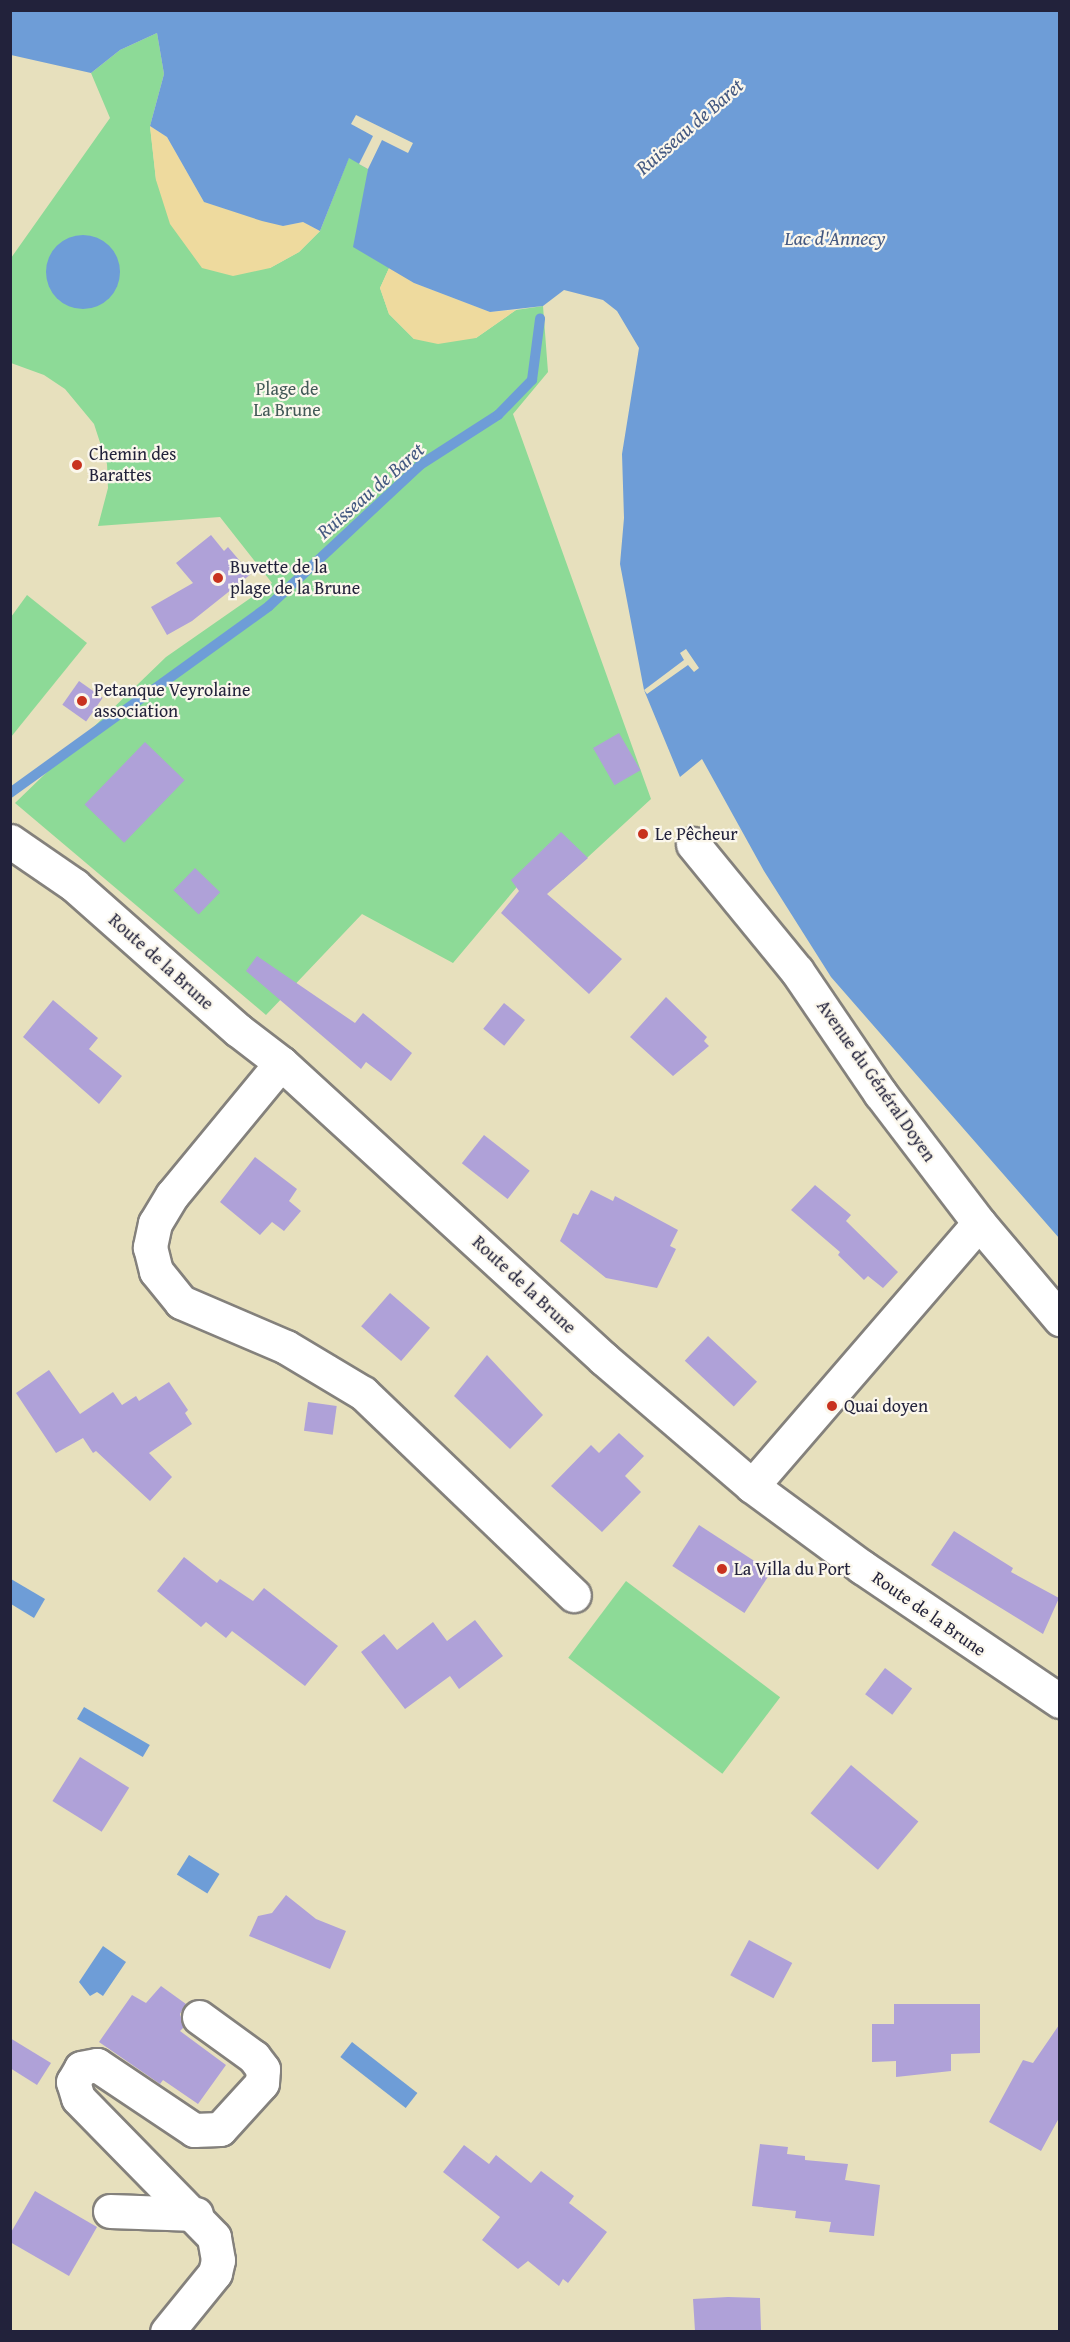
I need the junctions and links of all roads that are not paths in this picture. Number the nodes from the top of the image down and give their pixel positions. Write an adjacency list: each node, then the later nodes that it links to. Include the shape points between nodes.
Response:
1 (10, 841): 3 (street, Route de la Brune, via 74,885 238,1030)
2 (693, 844): 4 (street, Avenue du Général Doyen, via 797,971 880,1094)
3 (281, 1063): 6 (street, Route de la Brune, via 604,1359); 7 (street, via 172,1195 155,1223 150,1247 156,1271 181,1302 286,1347 363,1393)
4 (978, 1223): 5 (street, Avenue du Général Doyen); 6 (street)
5 (1059, 1319)
6 (752, 1486): 8 (street, Route de la Brune, via 862,1567)
7 (574, 1595)
8 (1059, 1701)
9 (200, 2017): 11 (street, via 254,2057 263,2069 262,2083 220,2129 194,2130 97,2065 81,2068 73,2082 78,2098)
10 (110, 2211): 11 (street)
11 (196, 2214): 12 (street, via 214,2237 216,2272)
12 (167, 2331)

